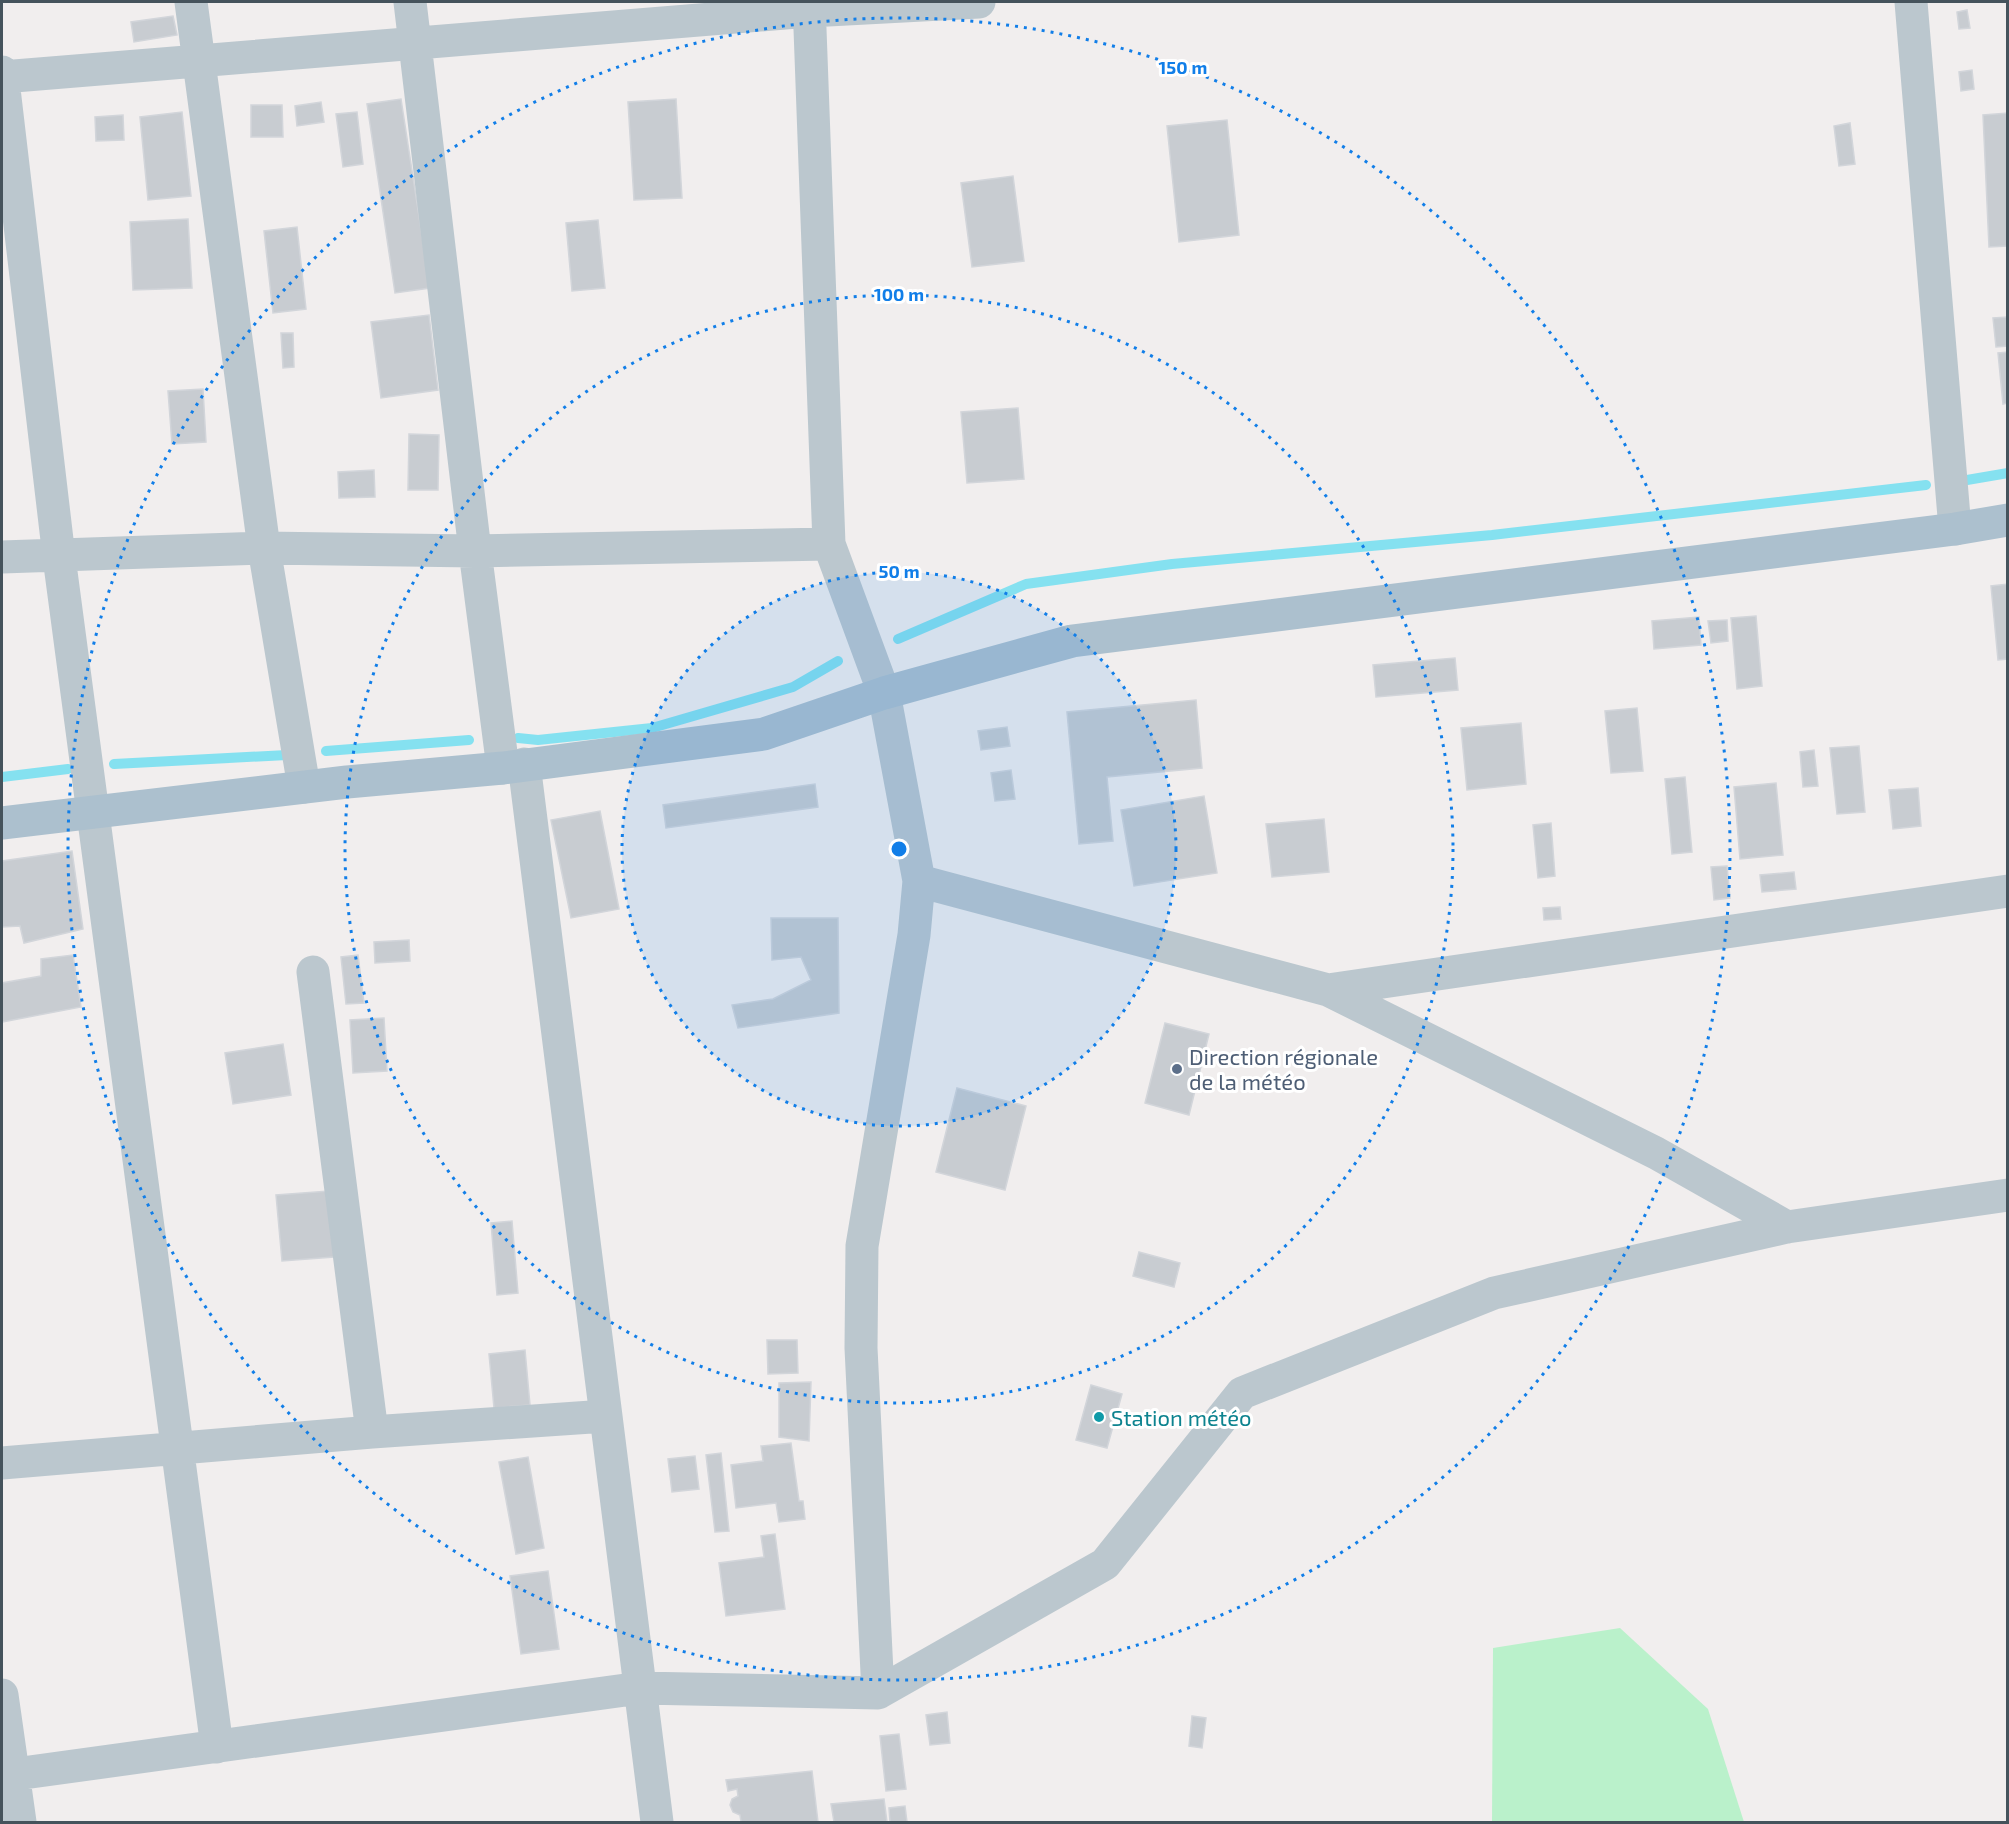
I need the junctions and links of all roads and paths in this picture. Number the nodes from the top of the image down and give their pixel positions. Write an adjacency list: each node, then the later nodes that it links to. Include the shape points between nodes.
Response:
1 (191, 2): 7 (street)
2 (410, 2): 6 (street)
3 (979, 2): 5 (street)
4 (1911, 2): 11 (street)
5 (809, 6): 6 (street); 12 (street)
6 (416, 43): 7 (street); 14 (street)
7 (198, 62): 9 (street); 13 (street)
8 (2, 72): 9 (street)
9 (2, 77): 15 (street)
10 (2007, 520): 11 (main road)
11 (1954, 529): 17 (main road, via 1072,640)
12 (829, 544): 14 (street); 17 (street)
13 (264, 548): 14 (street); 15 (street); 19 (street)
14 (475, 551): 18 (street)
15 (59, 557): 16 (street); 20 (street)
16 (2, 558)
17 (884, 693): 18 (main road, via 764,734); 22 (street)
18 (513, 766): 19 (main road); 28 (street)
19 (304, 787): 20 (main road)
20 (94, 812): 21 (main road); 30 (street)
21 (2, 823)
22 (919, 881): 25 (street); 33 (street, via 914,935 862,1246 861,1348)
23 (2007, 891): 25 (street)
24 (313, 972): 29 (street)
25 (1328, 990): 27 (street, via 1656,1153)
26 (2007, 1195): 27 (street)
27 (1787, 1227): 33 (street, via 1494,1293 1242,1393 1105,1564)
28 (606, 1416): 29 (street); 32 (street)
29 (372, 1432): 30 (street)
30 (178, 1449): 31 (street); 35 (street)
31 (2, 1463)
32 (640, 1688): 33 (street); 35 (street); 38 (street)
33 (878, 1693)
34 (2, 1695): 36 (street)
35 (217, 1747): 36 (street)
36 (7, 1775): 37 (street)
37 (20, 1822)
38 (657, 1822)

